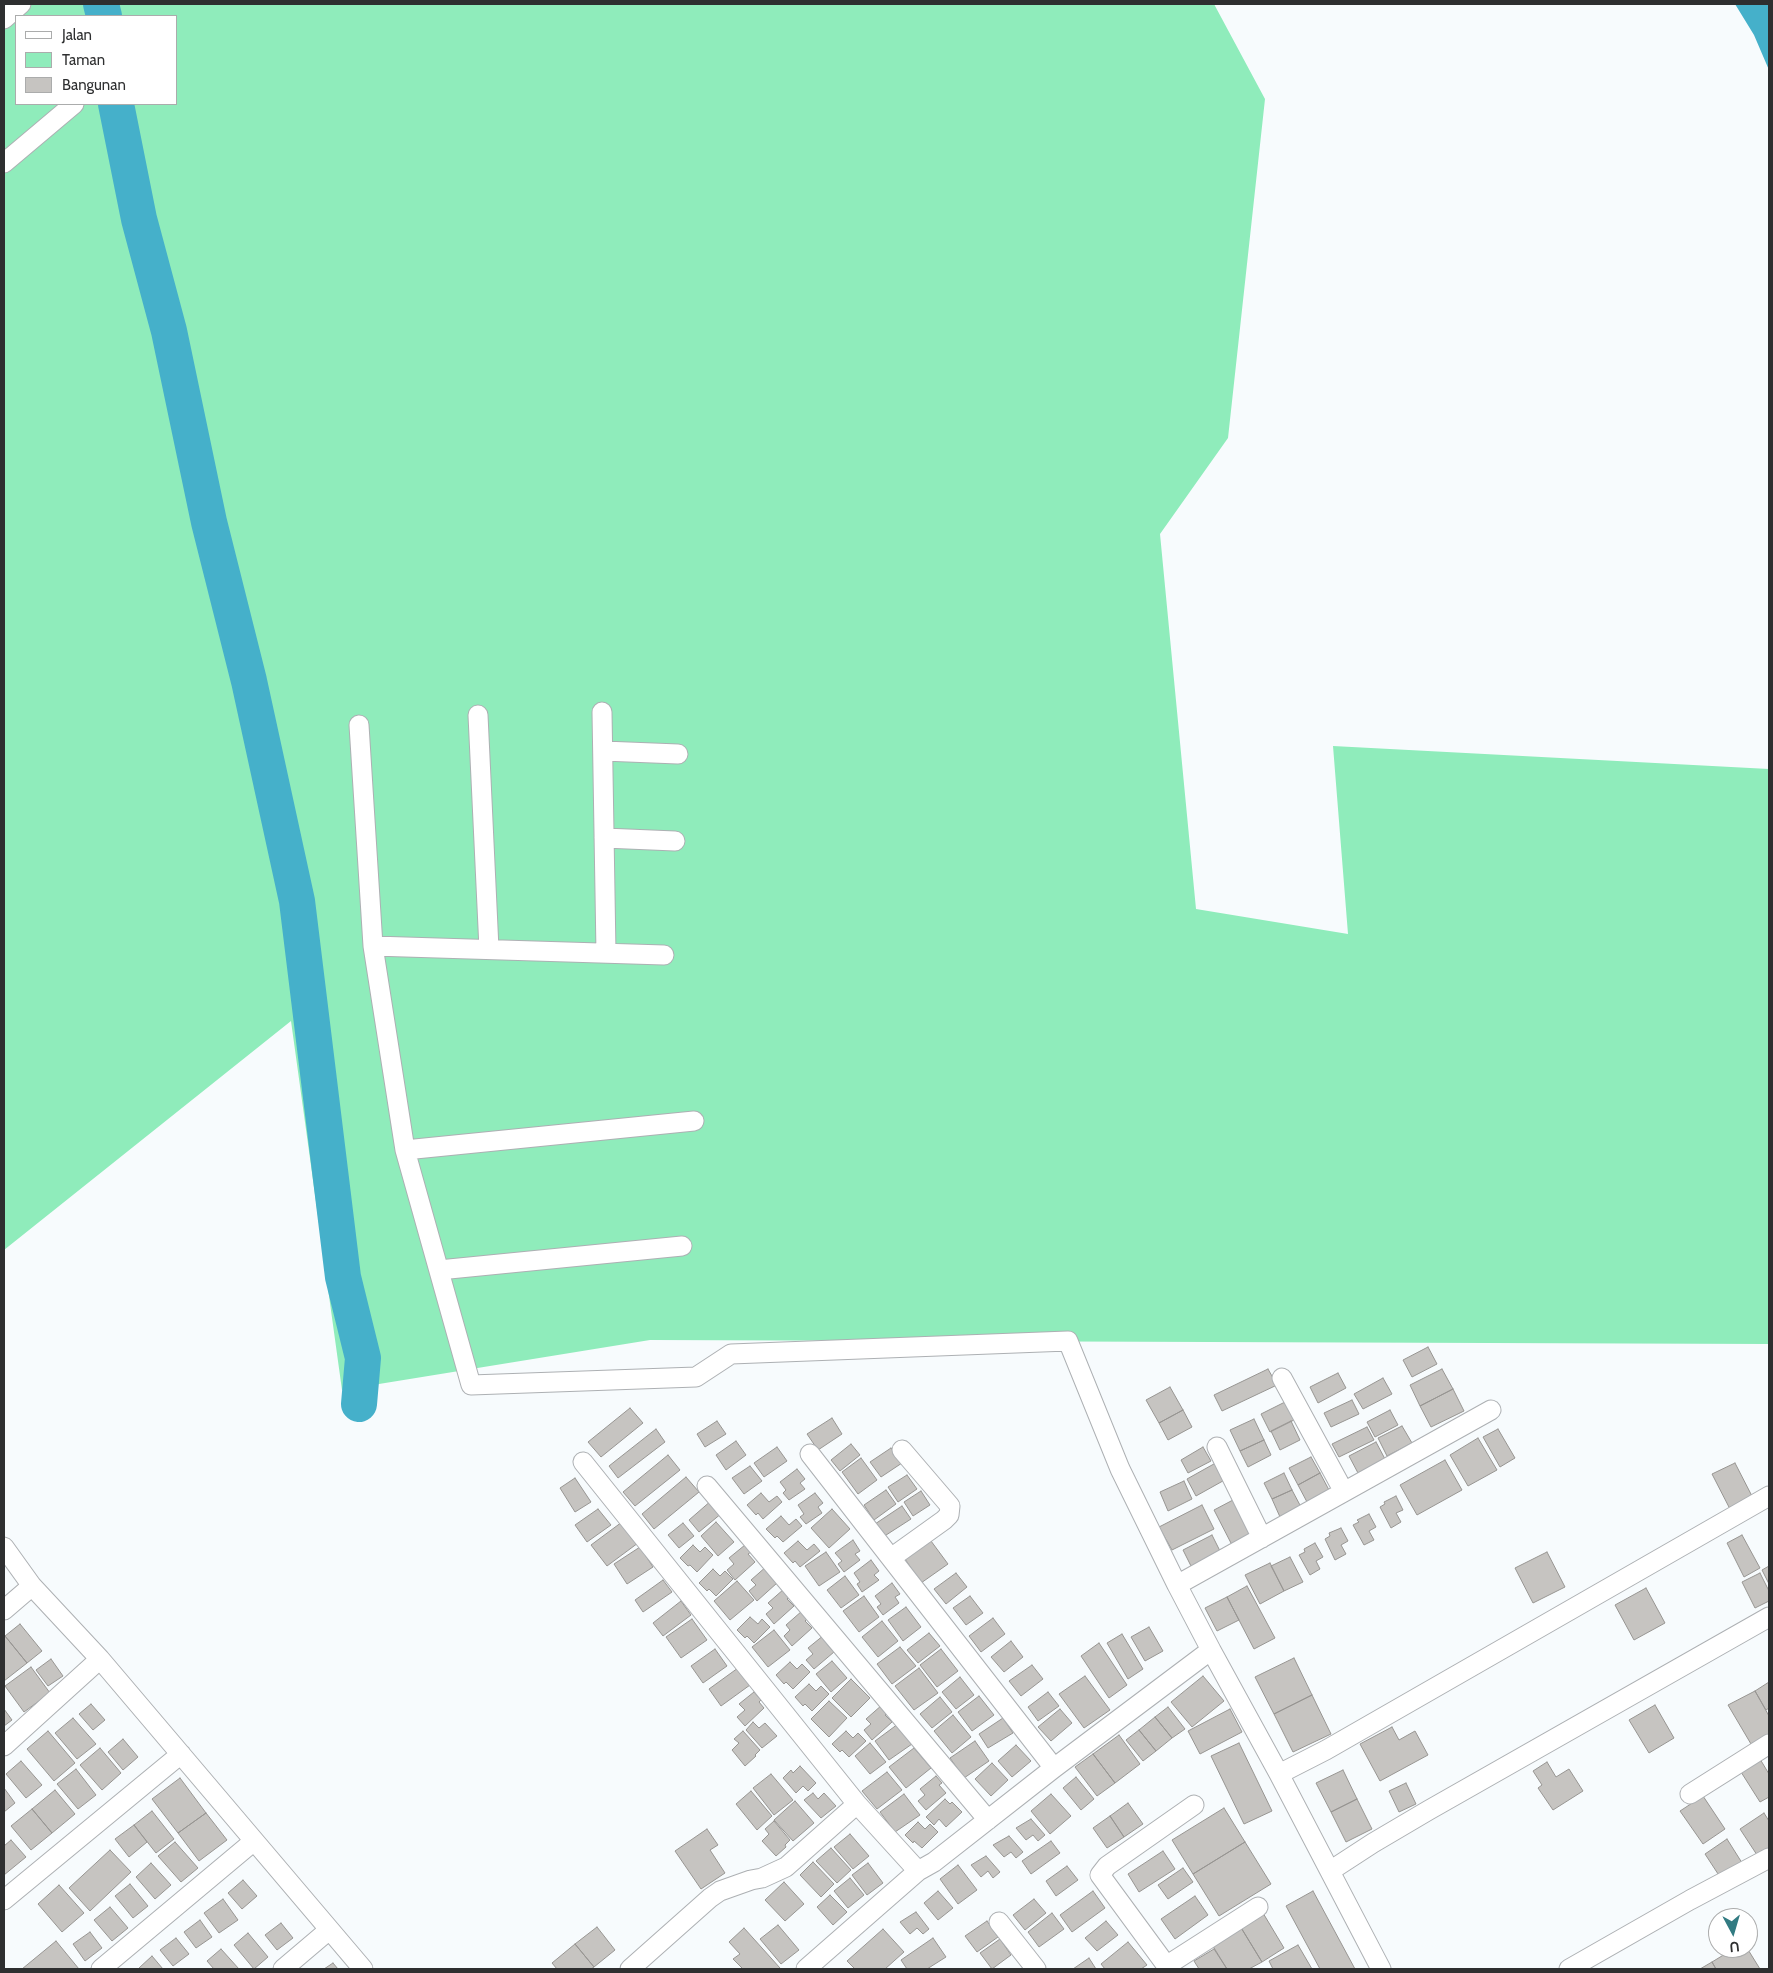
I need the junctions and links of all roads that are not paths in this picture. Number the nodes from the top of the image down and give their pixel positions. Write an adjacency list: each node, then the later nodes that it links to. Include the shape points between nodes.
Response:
1 (21, 4): 2 (street)
2 (4, 18)
3 (73, 105): 4 (street)
4 (4, 163)
5 (602, 712): 8 (street)
6 (478, 715): 13 (street)
7 (358, 725): 12 (street)
8 (603, 751): 9 (street); 10 (street)
9 (678, 754)
10 (604, 838): 11 (street); 14 (street)
11 (675, 841)
12 (373, 946): 13 (street); 17 (street)
13 (489, 949): 14 (street)
14 (606, 953): 15 (street)
15 (664, 954)
16 (694, 1121): 17 (street)
17 (405, 1150): 19 (street)
18 (682, 1246): 19 (street)
19 (439, 1270): 32 (street, via 471,1385 696,1377 731,1354 1068,1341 1120,1469)
20 (1282, 1378): 27 (street)
21 (1491, 1410): 27 (street)
22 (1216, 1447): 29 (street)
23 (902, 1450): 31 (street, via 950,1506 949,1515 944,1520)
24 (810, 1454): 31 (street)
25 (583, 1462): 44 (street)
26 (708, 1486): 46 (street)
27 (1344, 1492): 29 (street)
28 (1769, 1496): 42 (street)
29 (1262, 1538): 32 (street)
30 (4, 1547): 33 (street)
31 (891, 1558): 41 (street)
32 (1177, 1585): 36 (street)
33 (32, 1586): 34 (street); 37 (street)
34 (4, 1610)
35 (1769, 1617): 50 (street, via 1429,1810)
36 (1211, 1650): 41 (street); 42 (street)
37 (100, 1659): 39 (street); 40 (street)
38 (1769, 1744): 43 (street)
39 (4, 1746)
40 (181, 1754): 47 (street); 51 (street)
41 (1054, 1768): 46 (street)
42 (1279, 1774): 50 (street)
43 (1690, 1794)
44 (857, 1804): 49 (street); 59 (street, via 786,1867 710,1898)
45 (1194, 1805): 55 (street, via 1107,1866 1100,1875)
46 (988, 1820): 49 (street)
47 (254, 1841): 54 (street); 56 (street)
48 (1769, 1858): 63 (street)
49 (918, 1871): 60 (street)
50 (1330, 1872): 62 (street)
51 (4, 1900)
52 (1258, 1907): 55 (street)
53 (1000, 1922): 61 (street)
54 (329, 1930): 57 (street); 58 (street)
55 (1168, 1967)
56 (101, 1969)
57 (283, 1969)
58 (362, 1969)
59 (630, 1969)
60 (806, 1969)
61 (1036, 1969)
62 (1381, 1969)
63 (1569, 1969)

